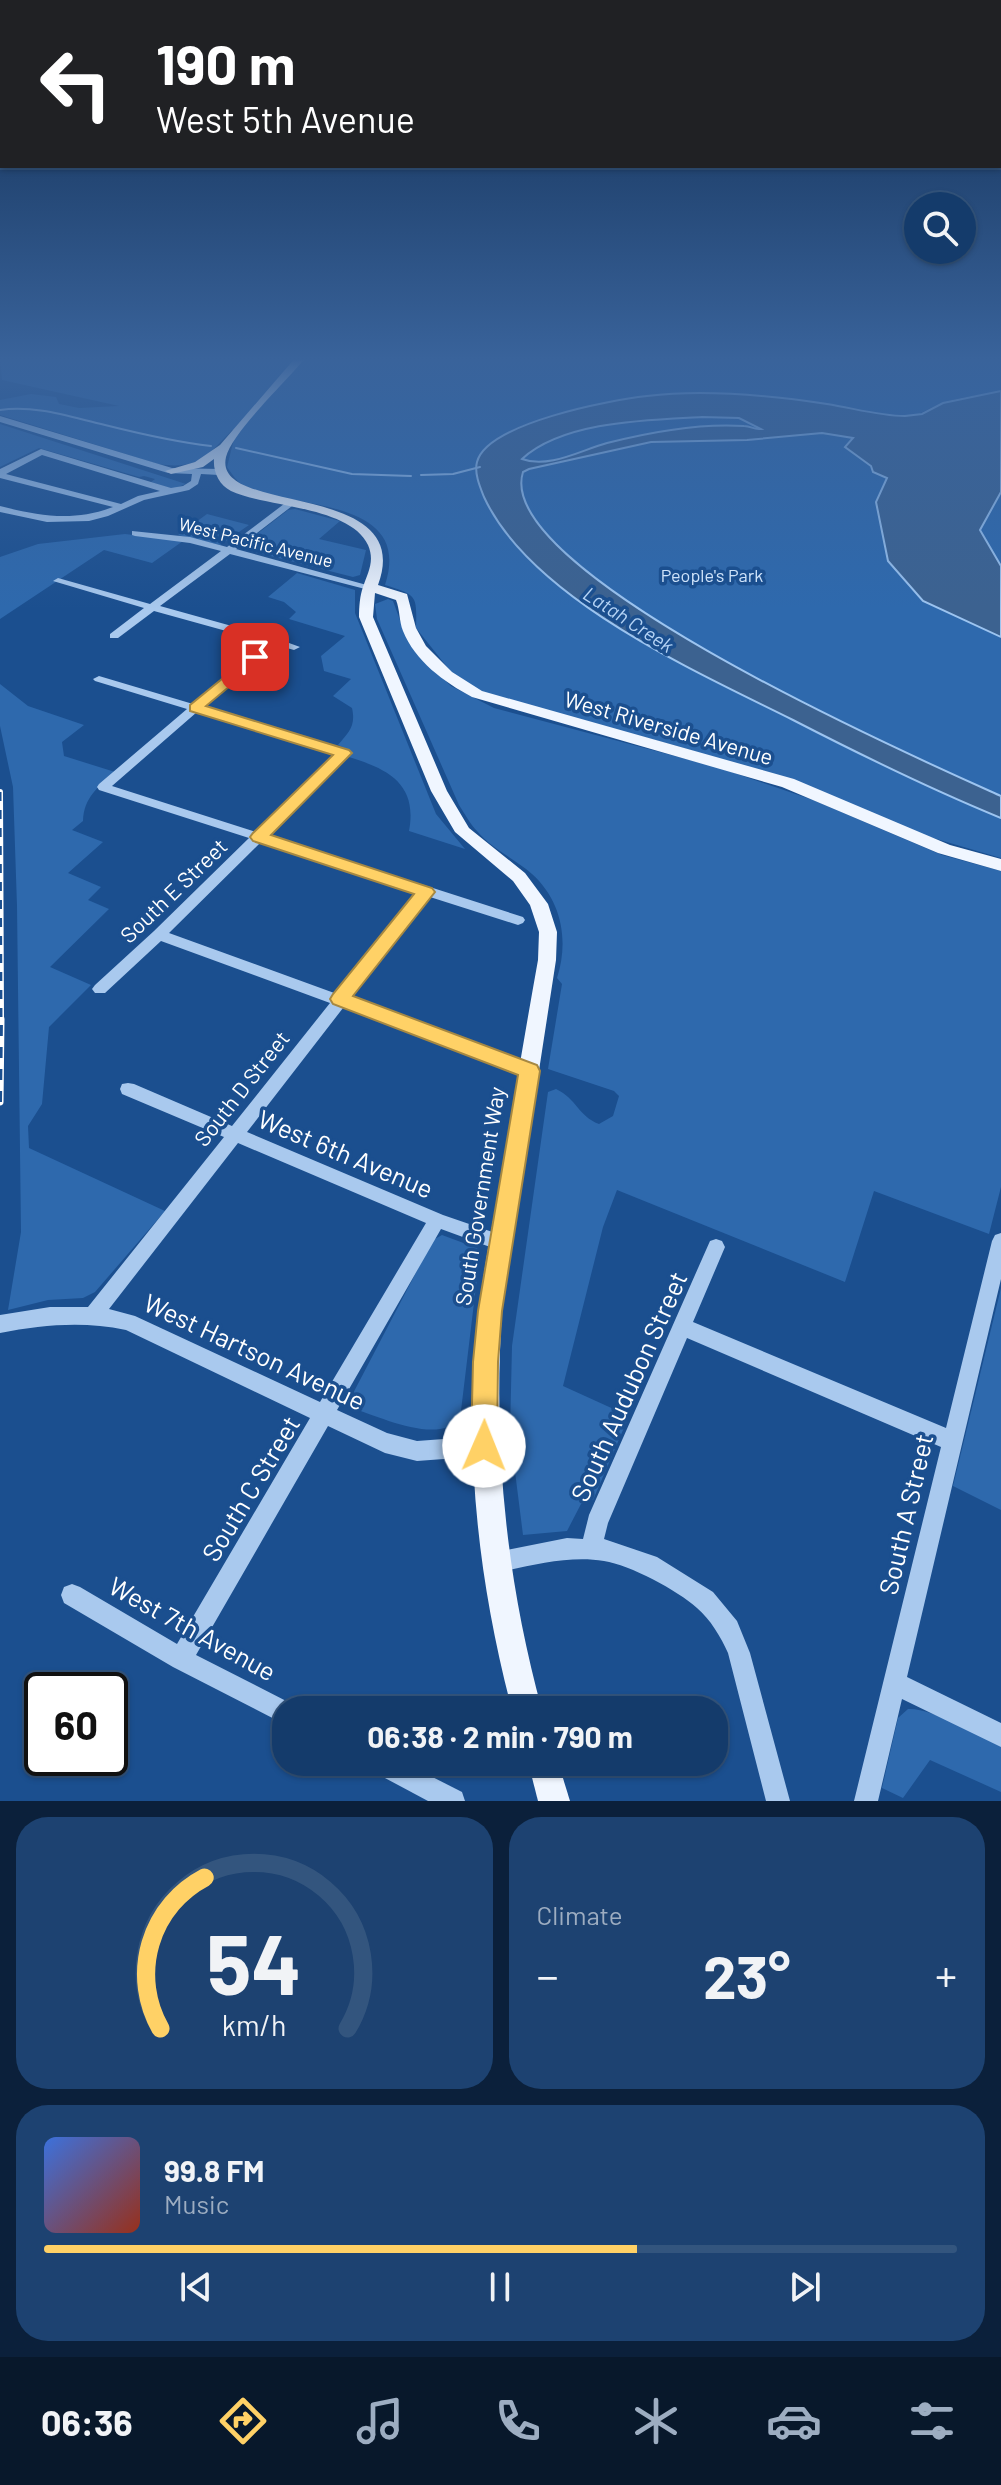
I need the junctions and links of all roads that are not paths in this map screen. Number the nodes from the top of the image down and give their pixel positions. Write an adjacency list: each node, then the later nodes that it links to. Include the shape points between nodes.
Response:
1 (72, 441): 4 (street)
2 (229, 441): 3 (main road)
3 (223, 448): 4 (main road, via 199,465); 5 (main road)
4 (171, 471): 6 (street)
5 (219, 472): 6 (street); 9 (main road, South Government Way, via 235,488)
6 (197, 473): 8 (street, via 192,485)
7 (0, 474): 8 (street, via 41,452); 10 (street)
8 (174, 492): 10 (street)
9 (291, 503): 13 (street); 15 (main road, South Government Way, via 331,512 366,534 378,557)
10 (122, 507): 11 (street, via 89,519 52,522)
11 (0, 509)
12 (135, 533): 13 (street, West Pacific Avenue)
13 (227, 551): 15 (street, West Pacific Avenue); 16 (street)
14 (58, 581): 16 (street)
15 (369, 587): 23 (main road, West Riverside Avenue, via 402,597 417,643 454,683 477,694 788,783 944,849); 29 (main road, South Government Way, via 366,617 439,791 463,832 529,888 545,918 547,960)
16 (153, 607): 17 (street); 18 (street)
17 (114, 636)
18 (274, 641): 19 (street); 21 (street)
19 (294, 647)
20 (99, 679): 21 (street)
21 (195, 708): 22 (street, South E Street, via 344,753); 22 (street, via 103,787)
22 (259, 837): 24 (street); 26 (street, South E Street)
23 (1001, 865)
24 (426, 892): 25 (street); 28 (street, South D Street)
25 (518, 920)
26 (159, 935): 27 (street, South E Street); 28 (street)
27 (100, 989)
28 (340, 999): 29 (street); 31 (street, South D Street)
29 (530, 1071): 34 (main road, South Government Way)
30 (128, 1089): 31 (street, West 6th Avenue)
31 (233, 1134): 32 (street, West 6th Avenue); 36 (street, South D Street)
32 (437, 1220): 34 (street, West 6th Avenue); 39 (street, South C Street)
33 (1001, 1241): 40 (street, South A Street)
34 (501, 1243): 41 (main road, South Government Way, via 485,1362)
35 (716, 1247): 38 (street, South Audubon Street)
36 (94, 1314): 37 (street, West Hartson Avenue, via 69,1312); 39 (street, West Hartson Avenue, via 128,1322)
37 (0, 1324)
38 (683, 1327): 40 (street); 42 (street, South Audubon Street, via 597,1523)
39 (325, 1415): 41 (street, West Hartson Avenue, via 385,1443 417,1451); 45 (street, South C Street)
40 (952, 1441): 46 (street, South A Street)
41 (484, 1446): 43 (main road, South Government Way)
42 (592, 1548): 43 (street); 54 (street, via 616,1552 670,1575 705,1600 729,1629)
43 (495, 1562): 47 (main road, South Government Way)
44 (72, 1595): 45 (street, West 7th Avenue)
45 (181, 1659): 48 (street, West 7th Avenue)
46 (894, 1683): 49 (street); 55 (street, South A Street)
47 (523, 1696)
48 (272, 1706)
49 (1001, 1735)
50 (405, 1776): 53 (street)
51 (545, 1776): 52 (main road)
52 (548, 1800)
53 (453, 1801)
54 (778, 1801)
55 (866, 1801)

